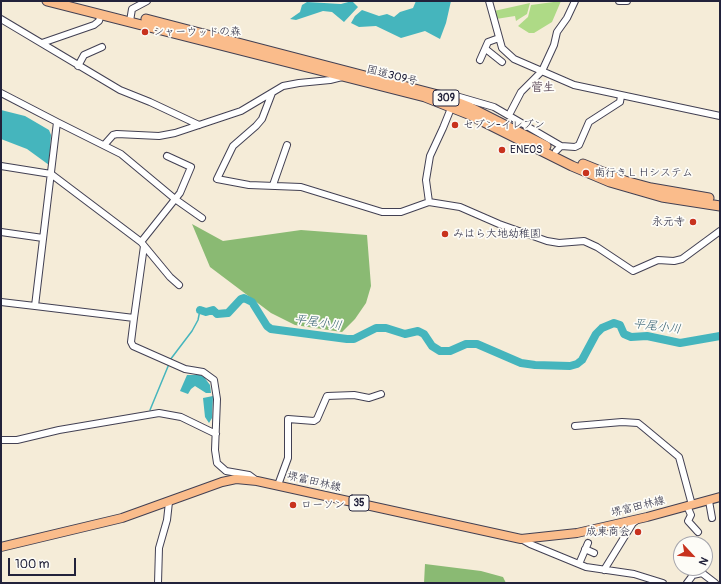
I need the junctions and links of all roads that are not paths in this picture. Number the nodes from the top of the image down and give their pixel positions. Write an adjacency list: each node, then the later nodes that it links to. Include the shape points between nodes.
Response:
1 (47, 1): 8 (highway, 国道309号 / 309)
2 (73, 1): 9 (highway, 国道309号 / 309)
3 (147, 1): 9 (street, via 132,9)
4 (489, 1): 11 (street)
5 (575, 1): 18 (street, via 557,32)
6 (619, 1): 7 (street)
7 (627, 1)
8 (101, 14): 9 (highway, 国道309号 / 309); 12 (street, via 99,21 94,25)
9 (130, 18): 19 (highway, 国道309号 / 309); 23 (highway, 国道309号 / 309, via 404,84)
10 (1, 19): 12 (street)
11 (499, 38): 15 (street); 16 (street, via 488,42)
12 (42, 43): 17 (street)
13 (102, 47): 17 (street, via 84,55)
14 (487, 50): 15 (street, via 500,61)
15 (504, 51): 18 (street, via 514,59)
16 (480, 60)
17 (78, 66): 27 (street, via 120,90)
18 (542, 71): 22 (street, via 574,85); 24 (street, via 521,92)
19 (344, 76): 21 (street, via 283,86); 23 (highway, 国道309号 / 309)
20 (1, 93): 26 (street)
21 (272, 93): 27 (street, via 241,111); 34 (street, via 262,119 233,146 217,179 249,185)
22 (621, 96): 25 (street); 30 (street, via 620,102 589,122 579,145)
23 (452, 103): 24 (street, via 456,96 494,107); 30 (highway, 国道309号 / 309); 37 (street, via 444,128 430,156 426,180); 38 (highway, 国道309号 / 309, via 572,166 610,182 662,197)
24 (509, 115): 30 (street)
25 (720, 116)
26 (57, 122): 28 (street); 33 (street)
27 (199, 125): 28 (street, via 159,136 117,134)
28 (105, 144): 35 (street, via 122,154)
29 (287, 145): 34 (street)
30 (559, 149): 36 (highway, 国道309号 / 309, via 593,169 625,181)
31 (167, 156): 35 (street, via 191,167)
32 (1, 166): 33 (street)
33 (51, 174): 42 (street); 43 (street)
34 (273, 185): 37 (street, via 301,187 382,212 401,212)
35 (175, 199): 39 (street); 43 (street)
36 (720, 200)
37 (429, 202): 40 (street, via 460,207 546,241 584,241 633,271 658,260 682,259)
38 (720, 206)
39 (202, 218)
40 (720, 231)
41 (1, 232): 42 (street)
42 (43, 238): 46 (street)
43 (142, 244): 44 (street); 47 (street)
44 (179, 285)
45 (1, 302): 46 (street)
46 (35, 306): 47 (street)
47 (134, 318): 50 (street, via 131,342 133,346 184,369 203,372 214,380 217,399)
48 (381, 394): 53 (street, via 369,398 327,396 314,422 288,419 288,458)
49 (576, 426): 57 (street, via 622,422 638,423 643,426 679,457)
50 (216, 434): 51 (street, via 181,417 159,413 17,440); 52 (street, via 215,458 221,468)
51 (1, 440)
52 (257, 481): 53 (main road, 堺富田林線 / 35); 56 (main road, 堺富田林線 / 35, via 226,481)
53 (278, 485): 61 (main road, 堺富田林線 / 35)
54 (720, 497): 55 (main road, 堺富田林線 / 35)
55 (709, 501): 57 (main road, 堺富田林線 / 35); 58 (street)
56 (169, 502): 62 (main road, 堺富田林線 / 35, via 122,518); 67 (street, via 159,548)
57 (690, 506): 59 (main road, 堺富田林線 / 35); 60 (street, via 691,515 688,521)
58 (712, 518)
59 (638, 519): 61 (main road, 堺富田林線 / 35, via 564,536); 65 (street)
60 (698, 532)
61 (521, 539): 64 (street)
62 (1, 547)
63 (594, 553): 64 (street, via 586,546)
64 (579, 564): 65 (street)
65 (604, 570): 66 (street, via 622,571)
66 (642, 580): 68 (street)
67 (158, 583)
68 (663, 583)
69 (687, 583): 70 (street, via 693,575 702,573 712,578)
70 (715, 583)

